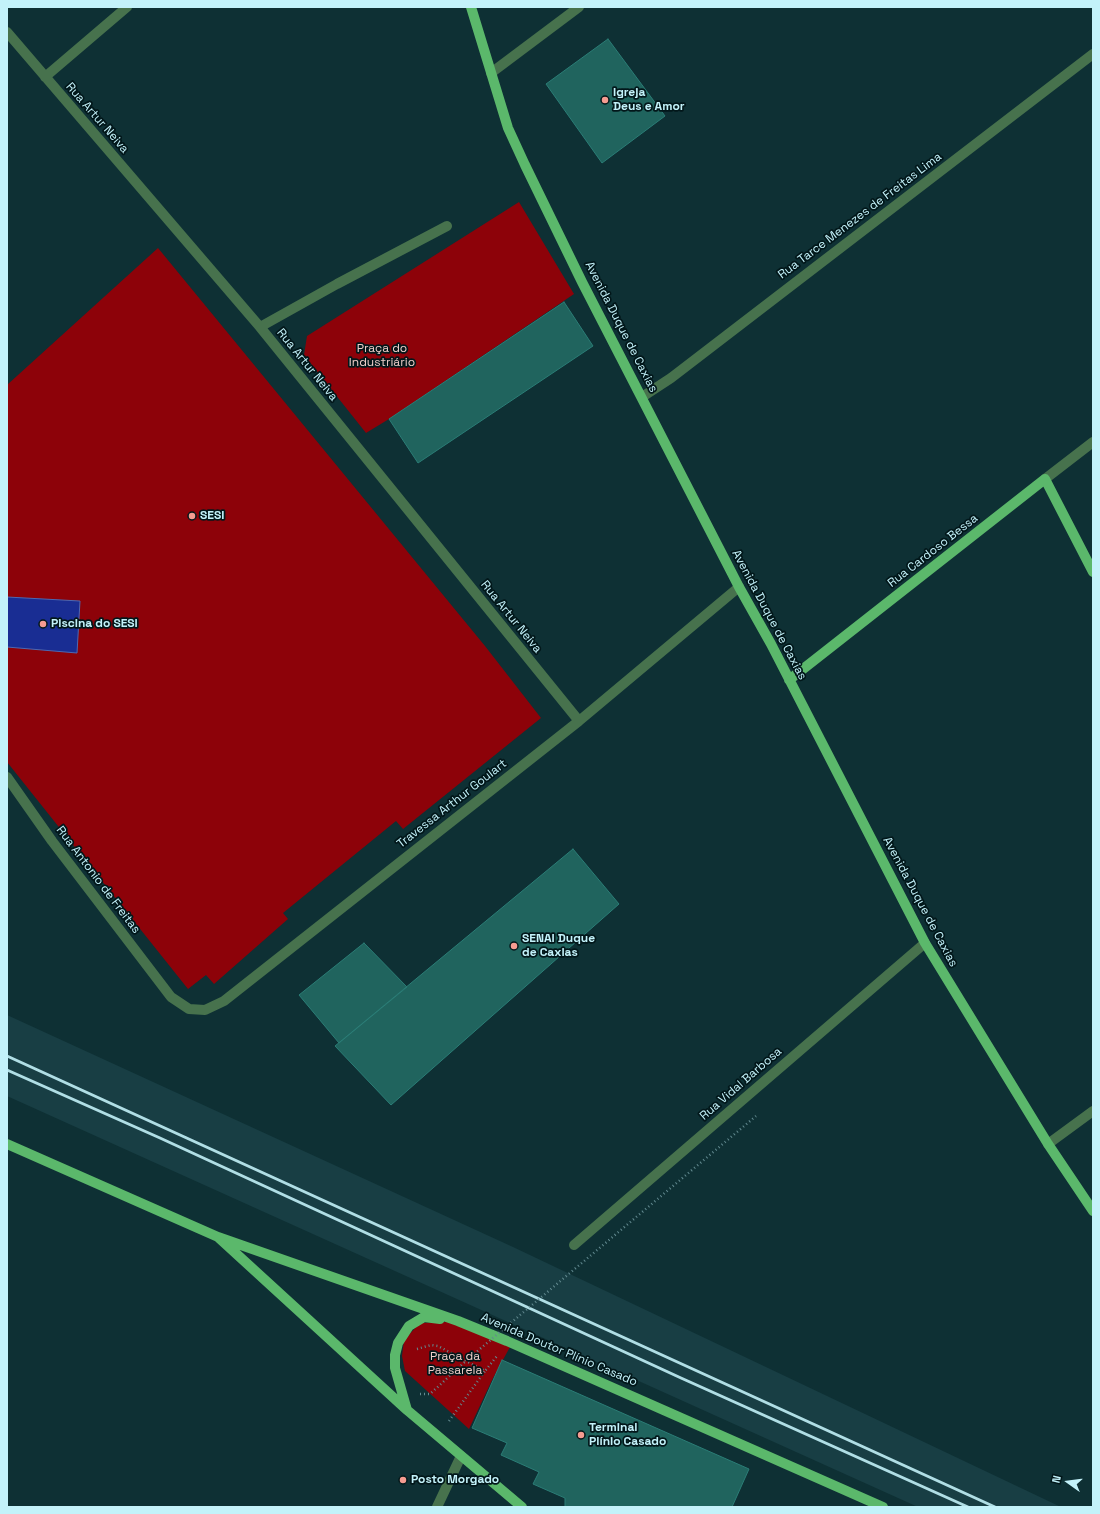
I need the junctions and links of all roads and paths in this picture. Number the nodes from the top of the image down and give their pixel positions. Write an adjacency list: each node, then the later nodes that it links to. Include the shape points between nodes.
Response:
1 (128, 7): 7 (street)
2 (471, 7): 6 (main road, Avenida Duque de Caxias)
3 (579, 7): 6 (street)
4 (7, 32): 7 (street, Rua Artur Neiva)
5 (1093, 54): 10 (street, Rua Tarce Menezes de Freitas Lima)
6 (491, 73): 10 (main road, Avenida Duque de Caxias, via 508,128 525,165)
7 (45, 77): 9 (street, Rua Artur Neiva)
8 (447, 226): 9 (street)
9 (260, 327): 16 (street, Rua Artur Neiva)
10 (642, 397): 14 (main road, Avenida Duque de Caxias)
11 (1093, 442): 12 (street, Rua Cardoso Bessa)
12 (1045, 479): 13 (main road); 15 (main road, Rua Cardoso Bessa)
13 (1093, 572)
14 (739, 587): 15 (main road, Avenida Duque de Caxias); 16 (street, Travessa Arthur Goulart)
15 (789, 680): 18 (main road, Avenida Duque de Caxias)
16 (579, 721): 19 (street, Travessa Arthur Goulart, via 224,1001 205,1010 189,1009)
17 (7, 777): 19 (street, Rua Antonio de Freitas)
18 (925, 943): 23 (main road, Avenida Duque de Caxias); 26 (street, Rua Vidal Barbosa)
19 (170, 997)
20 (1093, 1112): 23 (street)
21 (756, 1116): 31 (path, bridge, via 430,1394)
22 (7, 1144): 25 (main road)
23 (1048, 1144): 24 (main road, Avenida Duque de Caxias)
24 (1093, 1211)
25 (218, 1237): 27 (main road, Avenida Doutor Plínio Casado); 32 (main road)
26 (574, 1245)
27 (458, 1321): 28 (main road, Avenida Doutor Plínio Casado); 32 (main road, via 424,1317 410,1326 398,1343 395,1368)
28 (507, 1341): 30 (path); 37 (main road, Avenida Doutor Plínio Casado)
29 (416, 1349): 30 (path, via 438,1346)
30 (485, 1372): 33 (path)
31 (416, 1392)
32 (407, 1410): 33 (main road)
33 (438, 1436): 34 (main road)
34 (461, 1456): 35 (street); 36 (main road)
35 (437, 1507)
36 (522, 1507)
37 (883, 1507)

